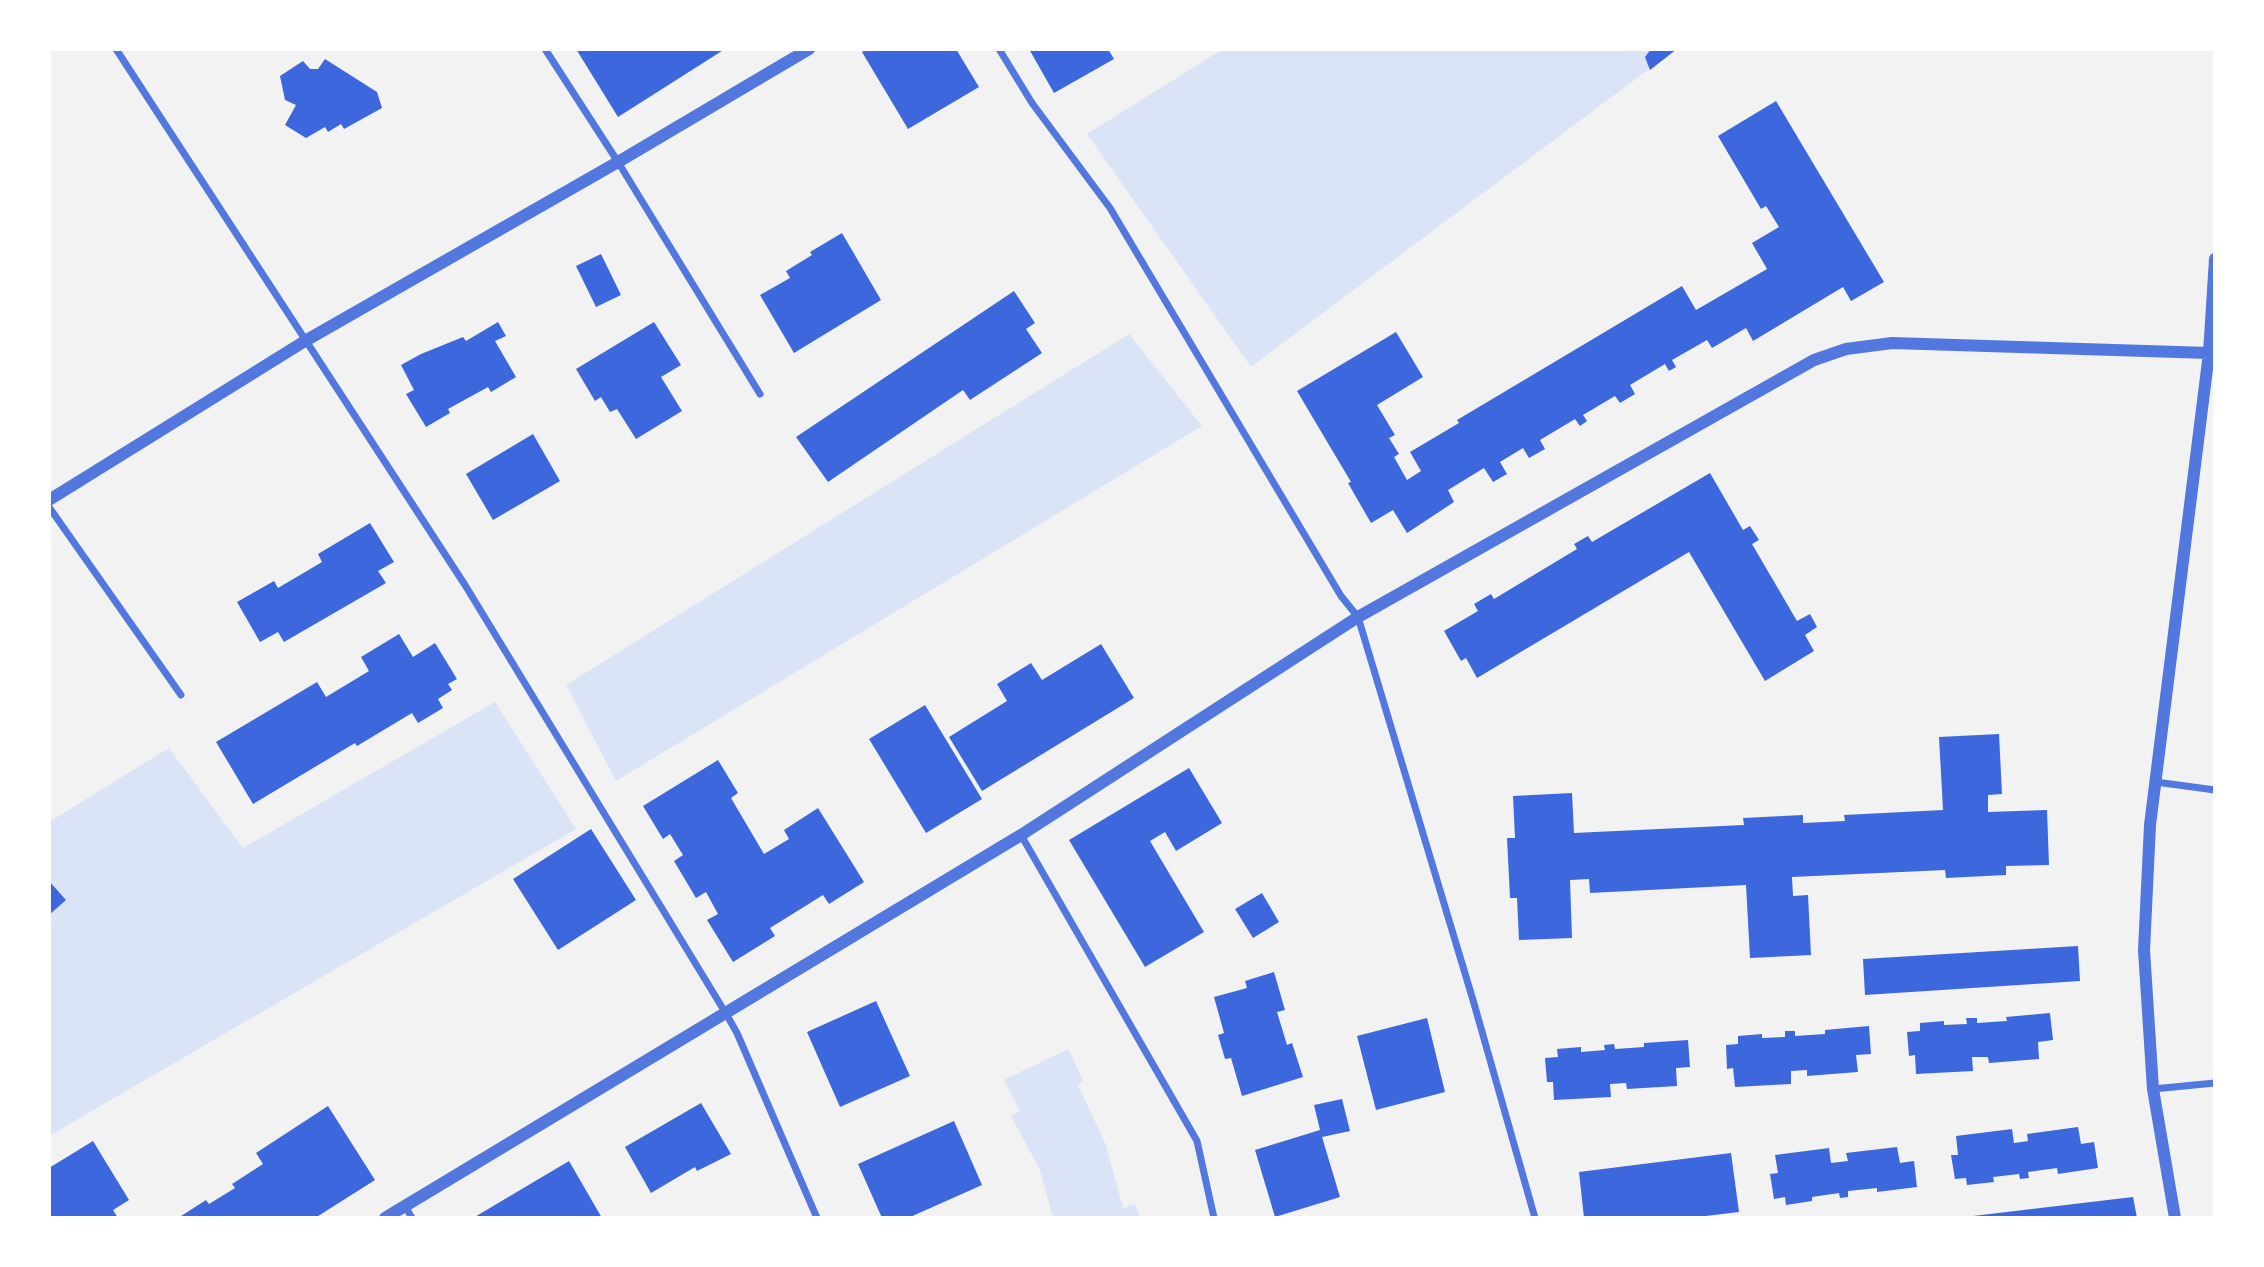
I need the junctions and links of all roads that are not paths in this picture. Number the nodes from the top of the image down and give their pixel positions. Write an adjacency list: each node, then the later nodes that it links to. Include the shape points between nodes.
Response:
1 (116, 49): 7 (street)
2 (545, 49): 5 (street)
3 (809, 49): 5 (street)
4 (999, 49): 12 (street, via 1032,103 1110,208 1341,596)
5 (618, 162): 7 (street); 9 (street)
6 (2215, 259): 8 (street)
7 (305, 341): 10 (street); 17 (street, via 465,585)
8 (2209, 353): 12 (street, via 1892,343 1846,349 1814,360); 14 (street)
9 (760, 394)
10 (49, 500)
11 (49, 507): 13 (street)
12 (1358, 617): 16 (street); 25 (street)
13 (181, 695)
14 (2156, 782): 15 (street); 19 (street, via 2144,950)
15 (2215, 790)
16 (1021, 835): 17 (street); 24 (street, via 1197,1142)
17 (724, 1012): 20 (street); 23 (street)
18 (2215, 1083): 19 (street)
19 (2154, 1089): 26 (street)
20 (405, 1206): 21 (street); 22 (street)
21 (385, 1218)
22 (412, 1218)
23 (817, 1218)
24 (1214, 1218)
25 (1535, 1218)
26 (2175, 1218)

